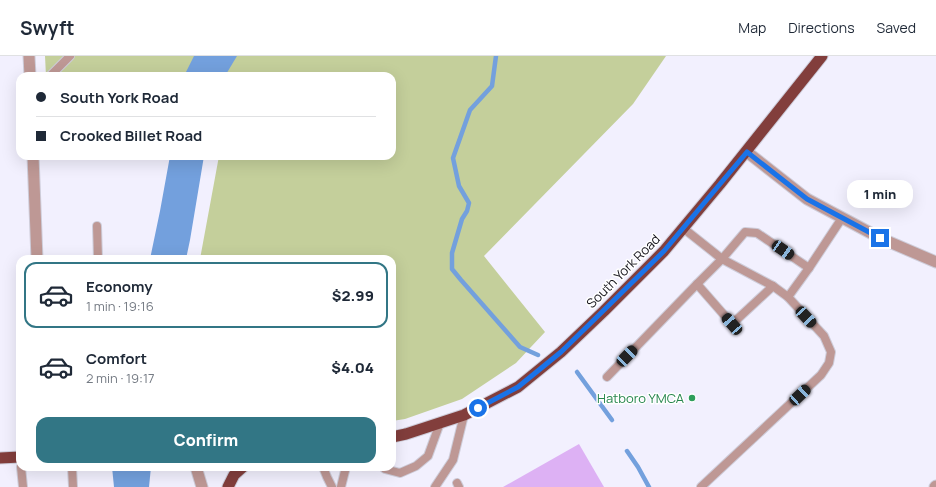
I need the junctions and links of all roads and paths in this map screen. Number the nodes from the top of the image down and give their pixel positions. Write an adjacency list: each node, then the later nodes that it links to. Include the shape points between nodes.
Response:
1 (29, 56): 4 (street)
2 (70, 56): 5 (lane)
3 (822, 56): 6 (highway, South York Road)
4 (30, 72)
5 (54, 72)
6 (747, 152): 8 (street, via 807,199); 10 (highway, South York Road)
7 (33, 160): 11 (street)
8 (842, 218): 14 (street, via 880,238); 15 (lane)
9 (97, 226): 12 (lane)
10 (683, 228): 13 (lane); 20 (highway, South York Road, via 664,251 561,352 518,387)
11 (38, 255)
12 (98, 255)
13 (722, 259): 15 (lane, via 745,232 757,233); 16 (lane); 17 (lane)
14 (936, 262)
15 (809, 268): 18 (lane)
16 (697, 284): 17 (lane, via 732,324); 19 (lane)
17 (773, 286): 18 (lane)
18 (788, 297): 39 (lane, via 824,336 831,352 829,363 822,375)
19 (607, 377)
20 (464, 415): 21 (highway, South York Road); 38 (lane, via 453,460)
21 (440, 423): 22 (highway, South York Road); 31 (lane, via 428,456 416,466 400,473)
22 (396, 436)
23 (0, 458): 24 (highway)
24 (16, 458)
25 (21, 471): 32 (lane)
26 (72, 471): 33 (lane)
27 (197, 471): 34 (street)
28 (238, 471): 35 (highway)
29 (325, 471): 36 (lane)
30 (345, 471): 37 (lane)
31 (392, 471)
32 (23, 487)
33 (73, 487)
34 (202, 487)
35 (228, 487)
36 (332, 487)
37 (341, 487)
38 (435, 487)
39 (701, 487)

